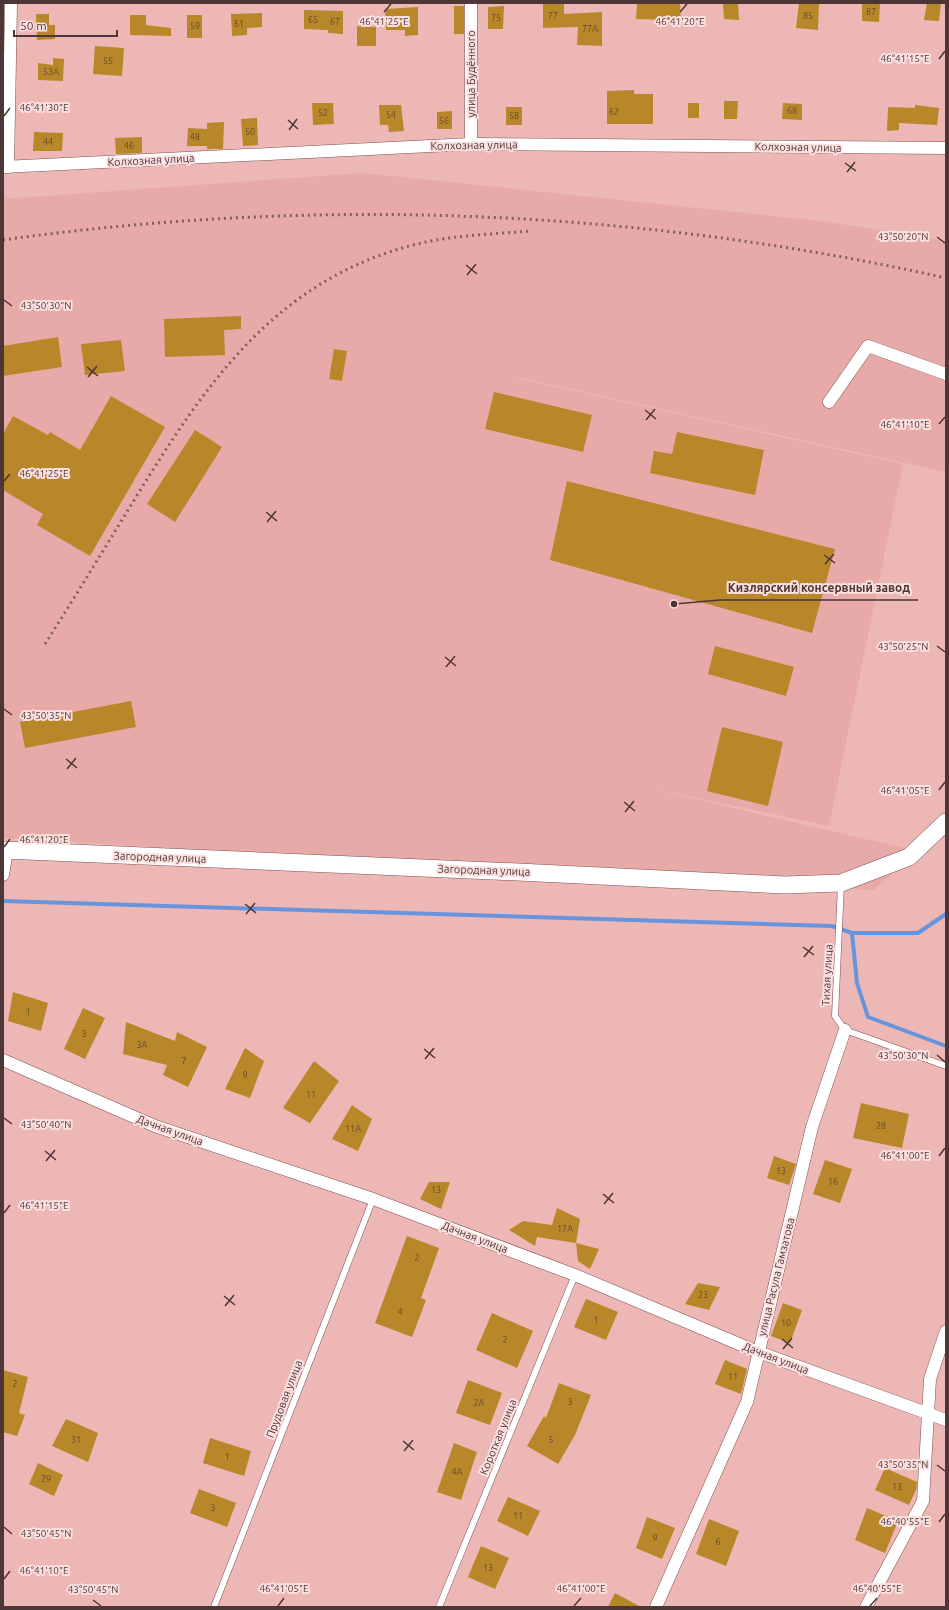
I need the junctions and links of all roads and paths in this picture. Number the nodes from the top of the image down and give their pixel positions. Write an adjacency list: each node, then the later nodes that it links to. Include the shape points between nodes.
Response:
1 (11, 3): 5 (street)
2 (471, 3): 3 (street, улица Будённого)
3 (471, 144): 4 (street, Колхозная улица); 5 (street, Колхозная улица)
4 (946, 148)
5 (6, 167)
6 (946, 374): 7 (street, via 868,346)
7 (829, 402)
8 (946, 822): 11 (main road, Загородная улица, via 909,856)
9 (5, 850): 10 (street); 11 (main road, Загородная улица, via 786,885)
10 (3, 875)
11 (841, 883): 12 (lane, Тихая улица, via 835,1016)
12 (845, 1030): 14 (lane); 18 (street, улица Расула Гамзатова, via 812,1127)
13 (3, 1060): 15 (street, Дачная улица, via 155,1126)
14 (946, 1066)
15 (373, 1198): 16 (street, Дачная улица); 21 (lane, Прудовая улица)
16 (575, 1275): 18 (street, Дачная улица); 22 (lane, Короткая улица)
17 (946, 1331): 19 (street, via 930,1379)
18 (758, 1352): 19 (street, Дачная улица); 23 (street, улица Расула Гамзатова, via 747,1402)
19 (926, 1414): 20 (street, Дачная улица); 24 (street, via 923,1501)
20 (946, 1420)
21 (214, 1607)
22 (439, 1607)
23 (656, 1607)
24 (866, 1607)

